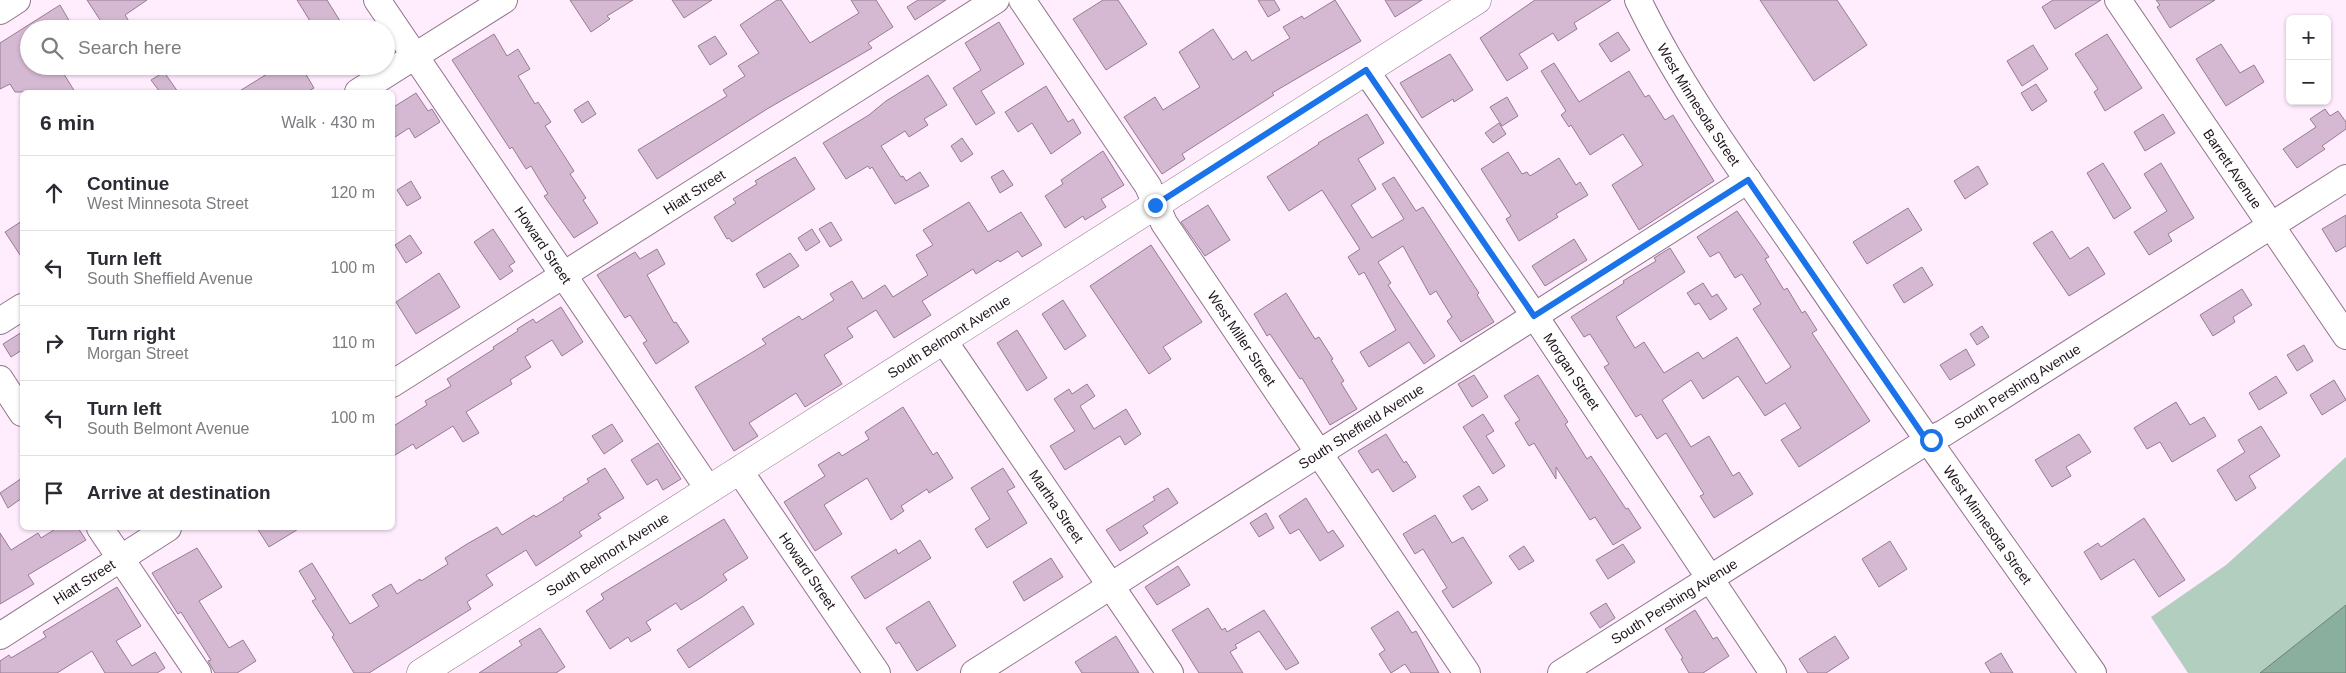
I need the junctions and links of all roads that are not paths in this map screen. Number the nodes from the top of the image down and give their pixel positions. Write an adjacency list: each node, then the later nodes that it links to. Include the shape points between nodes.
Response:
1 (17, 0): 9 (street)
2 (377, 0): 10 (street, Howard Street)
3 (504, 0): 12 (street)
4 (996, 0): 21 (street, Hiatt Street)
5 (1022, 0): 19 (street, West Miller Street, via 1148,186)
6 (1477, 0): 14 (main road, South Belmont Avenue)
7 (1638, 0): 18 (street, West Minnesota Street, via 1680,79)
8 (2118, 0): 20 (street, Barrett Avenue)
9 (0, 11)
10 (391, 20)
11 (395, 27): 12 (street, Howard Street)
12 (415, 56): 13 (street); 21 (street, Howard Street)
13 (395, 69)
14 (1366, 70): 19 (main road, South Belmont Avenue); 23 (street, Morgan Street)
15 (385, 75): 16 (street)
16 (361, 90)
17 (2346, 178): 20 (street, South Pershing Avenue)
18 (1748, 180): 23 (street, South Sheffield Avenue); 30 (street, West Minnesota Street)
19 (1155, 205): 26 (main road, South Belmont Avenue); 31 (street, West Miller Street)
20 (2271, 225): 25 (street, Barrett Avenue); 30 (street, South Pershing Avenue, via 1944,434)
21 (563, 275): 28 (street, Hiatt Street); 33 (street, Howard Street)
22 (20, 308): 24 (street)
23 (1534, 316): 31 (street, South Sheffield Avenue); 37 (street, Morgan Street)
24 (0, 321)
25 (2346, 336)
26 (944, 341): 32 (main road, South Belmont Avenue); 38 (street, Martha Street)
27 (0, 379): 29 (street)
28 (395, 382)
29 (20, 410)
30 (1927, 441): 37 (street, South Pershing Avenue); 48 (street, West Minnesota Street)
31 (1319, 453): 38 (street, South Sheffield Avenue); 45 (street, West Miller Street)
32 (739, 470): 33 (main road, South Belmont Avenue); 42 (street, Howard Street)
33 (709, 490): 41 (main road, South Belmont Avenue)
34 (101, 530): 36 (street)
35 (165, 530): 36 (street, Hiatt Street)
36 (120, 558): 39 (street, Hiatt Street); 40 (street)
37 (1711, 580): 46 (street, South Pershing Avenue); 47 (street, Morgan Street)
38 (1111, 586): 43 (street, South Sheffield Avenue); 44 (street, Martha Street)
39 (0, 636)
40 (198, 673)
41 (421, 673)
42 (877, 673)
43 (974, 673)
44 (1170, 673)
45 (1467, 673)
46 (1561, 673)
47 (1773, 673)
48 (2093, 673)

